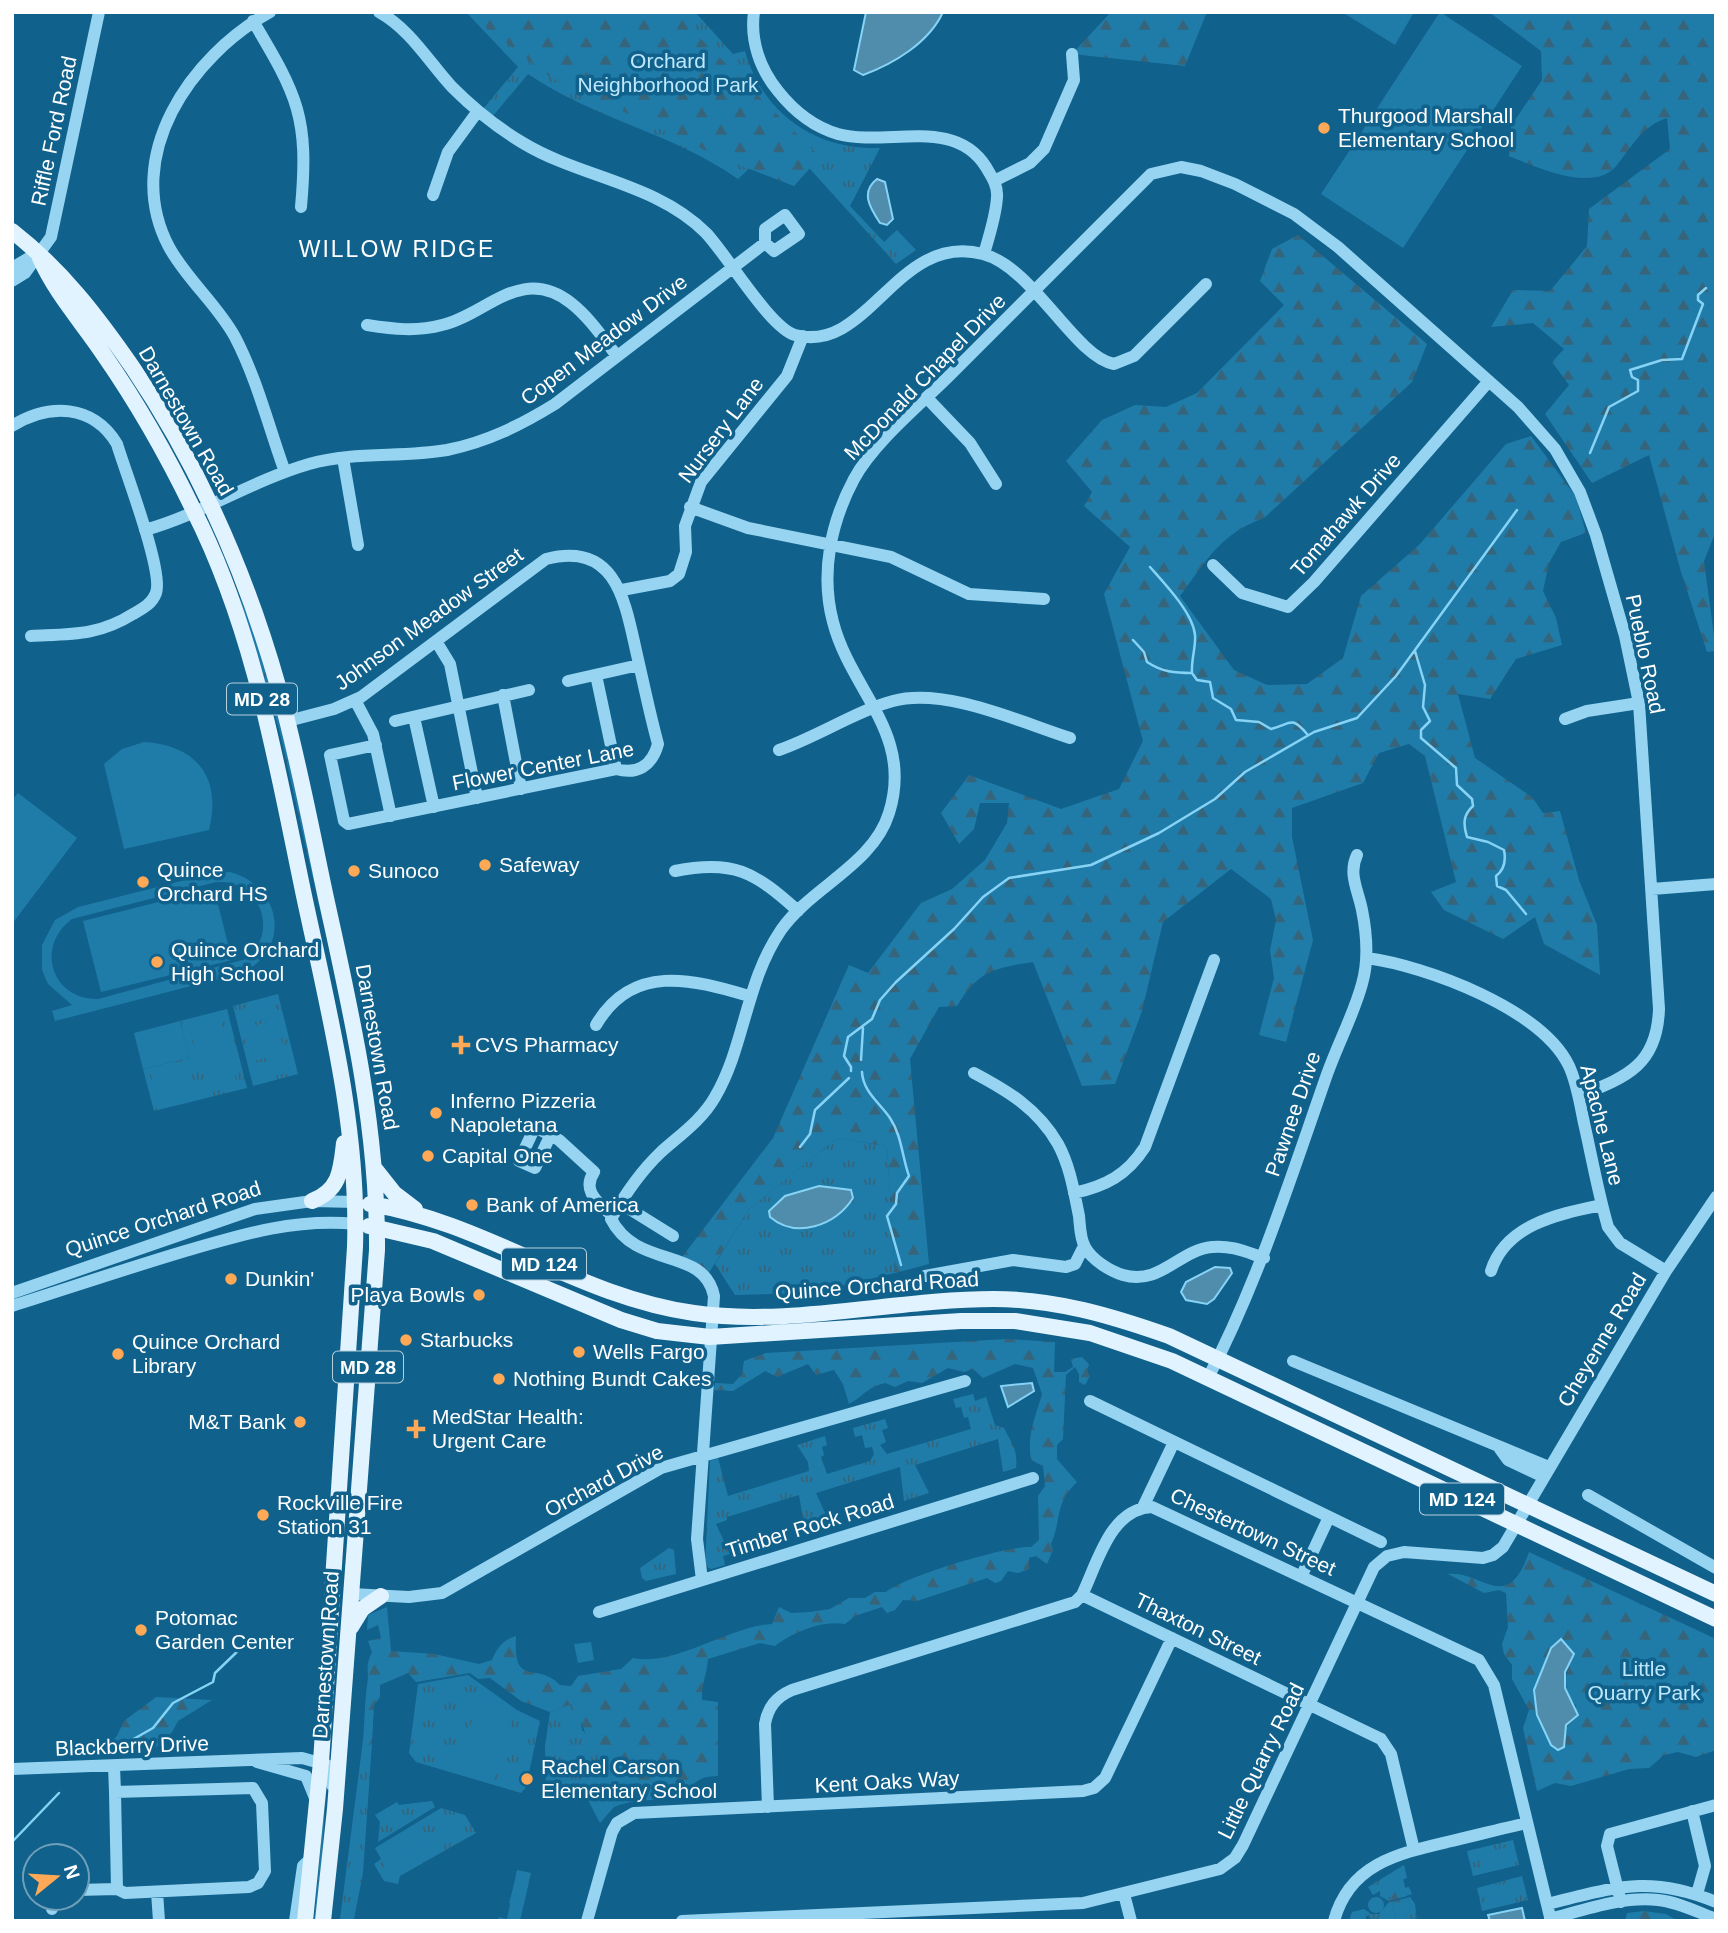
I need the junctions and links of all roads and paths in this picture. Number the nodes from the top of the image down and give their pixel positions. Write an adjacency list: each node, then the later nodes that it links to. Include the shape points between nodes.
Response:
1 (99, 12): 13 (street, Riffle Ford Road, via 51,237)
2 (270, 12): 5 (street)
3 (379, 12): 7 (street, via 403,29)
4 (754, 12): 8 (street, via 762,69 791,107 806,118 839,134 947,137 981,159)
5 (253, 21): 10 (street, via 285,75 300,114 305,156); 28 (street, via 212,53 180,95 159,146 153,184 169,247 235,338)
6 (1072, 54): 8 (street, via 1074,80 1044,149 1030,163)
7 (478, 111): 9 (street, via 448,152); 15 (street, via 553,159 671,205 699,227)
8 (994, 181): 14 (street, via 997,195)
9 (433, 195)
10 (301, 207)
11 (12, 231): 13 (main road, Darnestown Road / MD 28)
12 (765, 243): 15 (street, Copen Meadow Drive)
13 (37, 253): 16 (street); 17 (street, Riffle Ford Road, via 25,273); 30 (main road, Darnestown Road / MD 28, via 62,273 109,334 175,435); 32 (main road, Darnestown Road / MD 28, via 51,283 88,330 132,400)
14 (984, 254): 19 (street); 22 (street, via 939,254 909,269 835,333)
15 (734, 267): 22 (street, via 786,332); 23 (street, Copen Meadow Drive)
16 (12, 268)
17 (12, 281)
18 (1206, 284): 19 (street, via 1134,356 1114,364 1096,357)
19 (1035, 290): 21 (street, McDonald Chapel Drive, via 1151,174 1181,167 1236,184 1294,214 1338,247); 25 (street, McDonald Chapel Drive)
20 (367, 324): 23 (street, via 402,331 441,326 506,293 526,289 569,302)
21 (1427, 328): 24 (street, Pueblo Road)
22 (803, 336): 31 (street, Nursery Lane, via 787,376 701,482)
23 (617, 356): 27 (street, Copen Meadow Drive, via 555,404 519,426 479,442 446,450)
24 (1489, 381): 36 (street, Tomahawk Drive, via 1288,607 1242,593); 47 (street, Pueblo Road, via 1555,449 1580,492 1625,636)
25 (927, 398): 29 (street, via 970,443); 35 (street, McDonald Chapel Drive, via 856,476 837,515)
26 (12, 426): 33 (street, via 61,408 110,433)
27 (343, 458): 28 (street, Copen Meadow Drive); 34 (street)
28 (285, 472): 30 (street, Copen Meadow Drive)
29 (996, 484)
30 (211, 504): 32 (street, Copen Meadow Drive); 52 (main road, Darnestown Road / MD 28, via 258,622)
31 (690, 507): 35 (street, via 748,528); 37 (street, Nursery Lane, via 679,574 670,581)
32 (195, 512): 33 (street, Copen Meadow Drive); 73 (main road, Darnestown Road / MD 28, via 238,620 258,686 331,1020)
33 (145, 530): 39 (street, via 158,585 149,605 92,634)
34 (358, 545)
35 (830, 545): 38 (street, via 891,557 969,594); 49 (street, McDonald Chapel Drive, via 827,584 833,622)
36 (1213, 565)
37 (622, 590): 40 (street, Johnson Meadow Street, via 596,562 570,556 546,559); 41 (street, Flower Center Lane)
38 (1044, 600)
39 (31, 636)
40 (436, 641): 46 (street, Johnson Meadow Street); 48 (street, via 450,664)
41 (639, 665): 42 (street); 57 (street, Flower Center Lane, via 658,744 644,767 627,772)
42 (596, 675): 43 (street); 57 (street)
43 (568, 681)
44 (529, 690): 45 (street)
45 (503, 695): 48 (street); 58 (street)
46 (355, 700): 52 (street, Johnson Meadow Street); 55 (street, via 371,725)
47 (1639, 704): 51 (street); 65 (street, Pueblo Road)
48 (458, 706): 50 (street); 59 (street)
49 (875, 708): 54 (street, via 901,699 934,698); 56 (street, via 813,739); 66 (street, McDonald Chapel Drive, via 895,761 888,816 870,848)
50 (414, 716): 53 (street); 60 (street)
51 (1565, 719)
52 (288, 721): 75 (main road, Darnestown Road / MD 28, via 360,1055)
53 (395, 721)
54 (1070, 738)
55 (376, 745): 61 (street); 61 (street, via 330,755 344,821 353,825)
56 (779, 750)
57 (616, 769): 58 (street, Flower Center Lane)
58 (521, 789): 59 (street, Flower Center Lane)
59 (477, 798): 60 (street, Flower Center Lane)
60 (434, 807): 61 (street, Flower Center Lane)
61 (391, 817)
62 (1357, 855): 67 (street, Pawnee Drive, via 1353,878)
63 (675, 871): 66 (street, via 716,865 736,868 769,884)
64 (1716, 884): 65 (street)
65 (1651, 889): 72 (street, Pueblo Road, via 1659,1009 1654,1043 1624,1078)
66 (798, 911): 69 (street, McDonald Chapel Drive, via 767,951)
67 (1367, 958): 72 (street, Apache Lane, via 1412,968 1518,1014 1555,1046 1569,1065); 89 (street, Pawnee Drive, via 1362,984)
68 (1214, 960): 76 (street, via 1145,1147 1112,1182)
69 (749, 996): 70 (street, via 703,982 663,981 620,997); 80 (street, McDonald Chapel Drive, via 713,1100 641,1172)
70 (596, 1025)
71 (974, 1073): 76 (street, via 1035,1112 1059,1146)
72 (1578, 1096): 82 (street, Apache Lane)
73 (349, 1124): 78 (main road, via 340,1177); 79 (main road, Darnestown Road / MD 28)
74 (551, 1134): 84 (street, via 594,1172 588,1189)
75 (375, 1169): 81 (main road, Darnestown Road / MD 28); 83 (main road, via 394,1193)
76 (1074, 1193): 88 (street)
77 (1716, 1197): 90 (street, Cheyenne Road)
78 (312, 1201): 79 (street, Quince Orchard Road); 95 (street, Quince Orchard Road, via 255,1209)
79 (356, 1202): 81 (main road, Quince Orchard Road / MD 124); 85 (main road, Darnestown Road / MD 28)
80 (620, 1203): 84 (street, McDonald Chapel Drive); 87 (street)
81 (377, 1205): 83 (main road, Quince Orchard Road / MD 124); 86 (main road, Darnestown Road / MD 28)
82 (1602, 1205): 90 (street, Apache Lane, via 1608,1227 1620,1243); 91 (street, via 1530,1226 1509,1240)
83 (419, 1213): 92 (main road, Quince Orchard Road / MD 124)
84 (612, 1216): 97 (street, via 617,1230 644,1252 697,1268 707,1276 714,1296)
85 (356, 1224): 86 (main road, Quince Orchard Road / MD 124); 96 (street, Quince Orchard Road, via 306,1223 251,1231); 108 (main road, Darnestown Road / MD 28)
86 (377, 1227): 94 (main road, Quince Orchard Road / MD 124, via 433,1241); 118 (main road, Darnestown Road / MD 28)
87 (673, 1236)
88 (1084, 1246): 89 (street, via 1124,1276 1162,1273 1190,1254 1211,1247 1232,1246); 93 (street, via 1075,1264 1066,1267 1013,1260)
89 (1264, 1258): 99 (street, Pawnee Drive)
90 (1666, 1270): 106 (street, Cheyenne Road)
91 (1491, 1271)
92 (560, 1272): 94 (main road); 97 (main road, Quince Orchard Road / MD 124, via 628,1299)
93 (925, 1276)
94 (526, 1281): 98 (main road, Quince Orchard Road / MD 124, via 651,1329)
95 (12, 1293)
96 (12, 1306)
97 (712, 1315): 98 (street); 99 (main road, Quince Orchard Road / MD 124, via 753,1317 980,1299 1045,1303 1118,1318)
98 (710, 1337): 101 (main road, Quince Orchard Road / MD 124, via 1015,1321 1090,1333); 105 (street)
99 (1217, 1360): 101 (street, Pawnee Drive); 111 (main road, Quince Orchard Road / MD 124)
100 (1293, 1361): 106 (street, via 1500,1449 1508,1460)
101 (1208, 1378): 113 (main road, Quince Orchard Road / MD 124)
102 (965, 1381): 105 (street, Orchard Drive)
103 (1090, 1401): 104 (street)
104 (1174, 1442): 110 (street); 112 (street)
105 (701, 1455): 117 (street, via 697,1549); 121 (street, Orchard Drive, via 650,1473 454,1588 431,1596)
106 (1546, 1472): 111 (street, Cheyenne Road)
107 (1033, 1478): 117 (street, Timber Rock Road)
108 (340, 1483): 118 (main road, via 345,1509 344,1572); 127 (main road, Darnestown Road / MD 28)
109 (1588, 1495): 115 (street)
110 (1143, 1507): 116 (street, Chestertown Street, via 1162,1509); 120 (street, Chestertown Street, via 1128,1513 1115,1527)
111 (1527, 1508): 113 (street, Little Quarry Road); 119 (main road, Quince Orchard Road / MD 124)
112 (1329, 1517): 114 (street); 116 (street)
113 (1518, 1524): 122 (street, Little Quarry Road, via 1503,1547 1488,1557 1392,1554 1374,1567); 124 (main road, Quince Orchard Road / MD 124)
114 (1381, 1542)
115 (1716, 1568)
116 (1302, 1575): 122 (street, Chestertown Street)
117 (702, 1580): 123 (street, Timber Rock Road)
118 (351, 1594): 121 (street, Orchard Drive); 125 (main road, Darnestown Road / MD 28); 127 (main road, via 341,1614 334,1683)
119 (1716, 1594)
120 (1082, 1595): 126 (street, Thaxton Street); 135 (street, via 1061,1607 784,1693 772,1705 765,1724)
121 (381, 1596): 125 (main road, via 362,1609)
122 (1357, 1601): 128 (street, Little Quarry Road); 139 (street, Chestertown Street, via 1471,1655 1485,1667 1494,1685)
123 (599, 1612)
124 (1716, 1619)
125 (348, 1633): 137 (main road, Darnestown Road / MD 28)
126 (1172, 1638): 128 (street, Thaxton Street); 135 (street, Kent Oaks Way, via 1105,1778 1094,1788)
127 (325, 1703): 130 (main road, Darnestown Road / MD 28)
128 (1309, 1704): 140 (street, Thaxton Street, via 1375,1735 1387,1746); 146 (street, Little Quarry Road, via 1243,1845 1230,1863 1209,1873)
129 (253, 1760): 130 (street, Blackberry Drive); 131 (street, Blackberry Drive); 136 (street, Blackberry Drive, via 306,1776)
130 (321, 1762): 136 (main road, Darnestown Road / MD 28); 137 (street, via 331,1772)
131 (114, 1766): 132 (street, Blackberry Drive); 133 (street)
132 (12, 1769)
133 (115, 1792): 143 (street); 145 (street, via 243,1786 259,1794 265,1871 258,1883)
134 (1716, 1805): 138 (street)
135 (768, 1807): 157 (street, Kent Oaks Way, via 643,1811 626,1817 617,1823 608,1841)
136 (317, 1810): 141 (main road, Darnestown Road / MD 28)
137 (335, 1810): 156 (main road, Darnestown Road / MD 28)
138 (1692, 1811): 142 (street, via 1610,1834 1607,1846); 147 (street, via 1705,1866)
139 (1527, 1823): 140 (street); 150 (street, Chestertown Street)
140 (1414, 1850): 160 (street, via 1384,1859 1356,1878 1340,1901)
141 (312, 1859): 154 (street, via 303,1866); 155 (main road, Darnestown Road / MD 28)
142 (1618, 1887): 147 (street, via 1650,1884); 148 (street); 150 (street)
143 (117, 1889): 144 (street); 145 (street)
144 (91, 1890)
145 (158, 1892): 153 (street)
146 (1124, 1894): 158 (street, Little Quarry Road, via 1070,1904); 159 (street)
147 (1697, 1894): 149 (street)
148 (1621, 1902): 151 (street, via 1668,1902); 152 (street)
149 (1716, 1902)
150 (1547, 1904): 152 (street, Chestertown Street)
151 (1716, 1919)
152 (1550, 1920)
153 (159, 1921)
154 (295, 1921)
155 (304, 1921)
156 (323, 1921)
157 (587, 1921)
158 (682, 1921)
159 (1131, 1921)
160 (1334, 1921)

